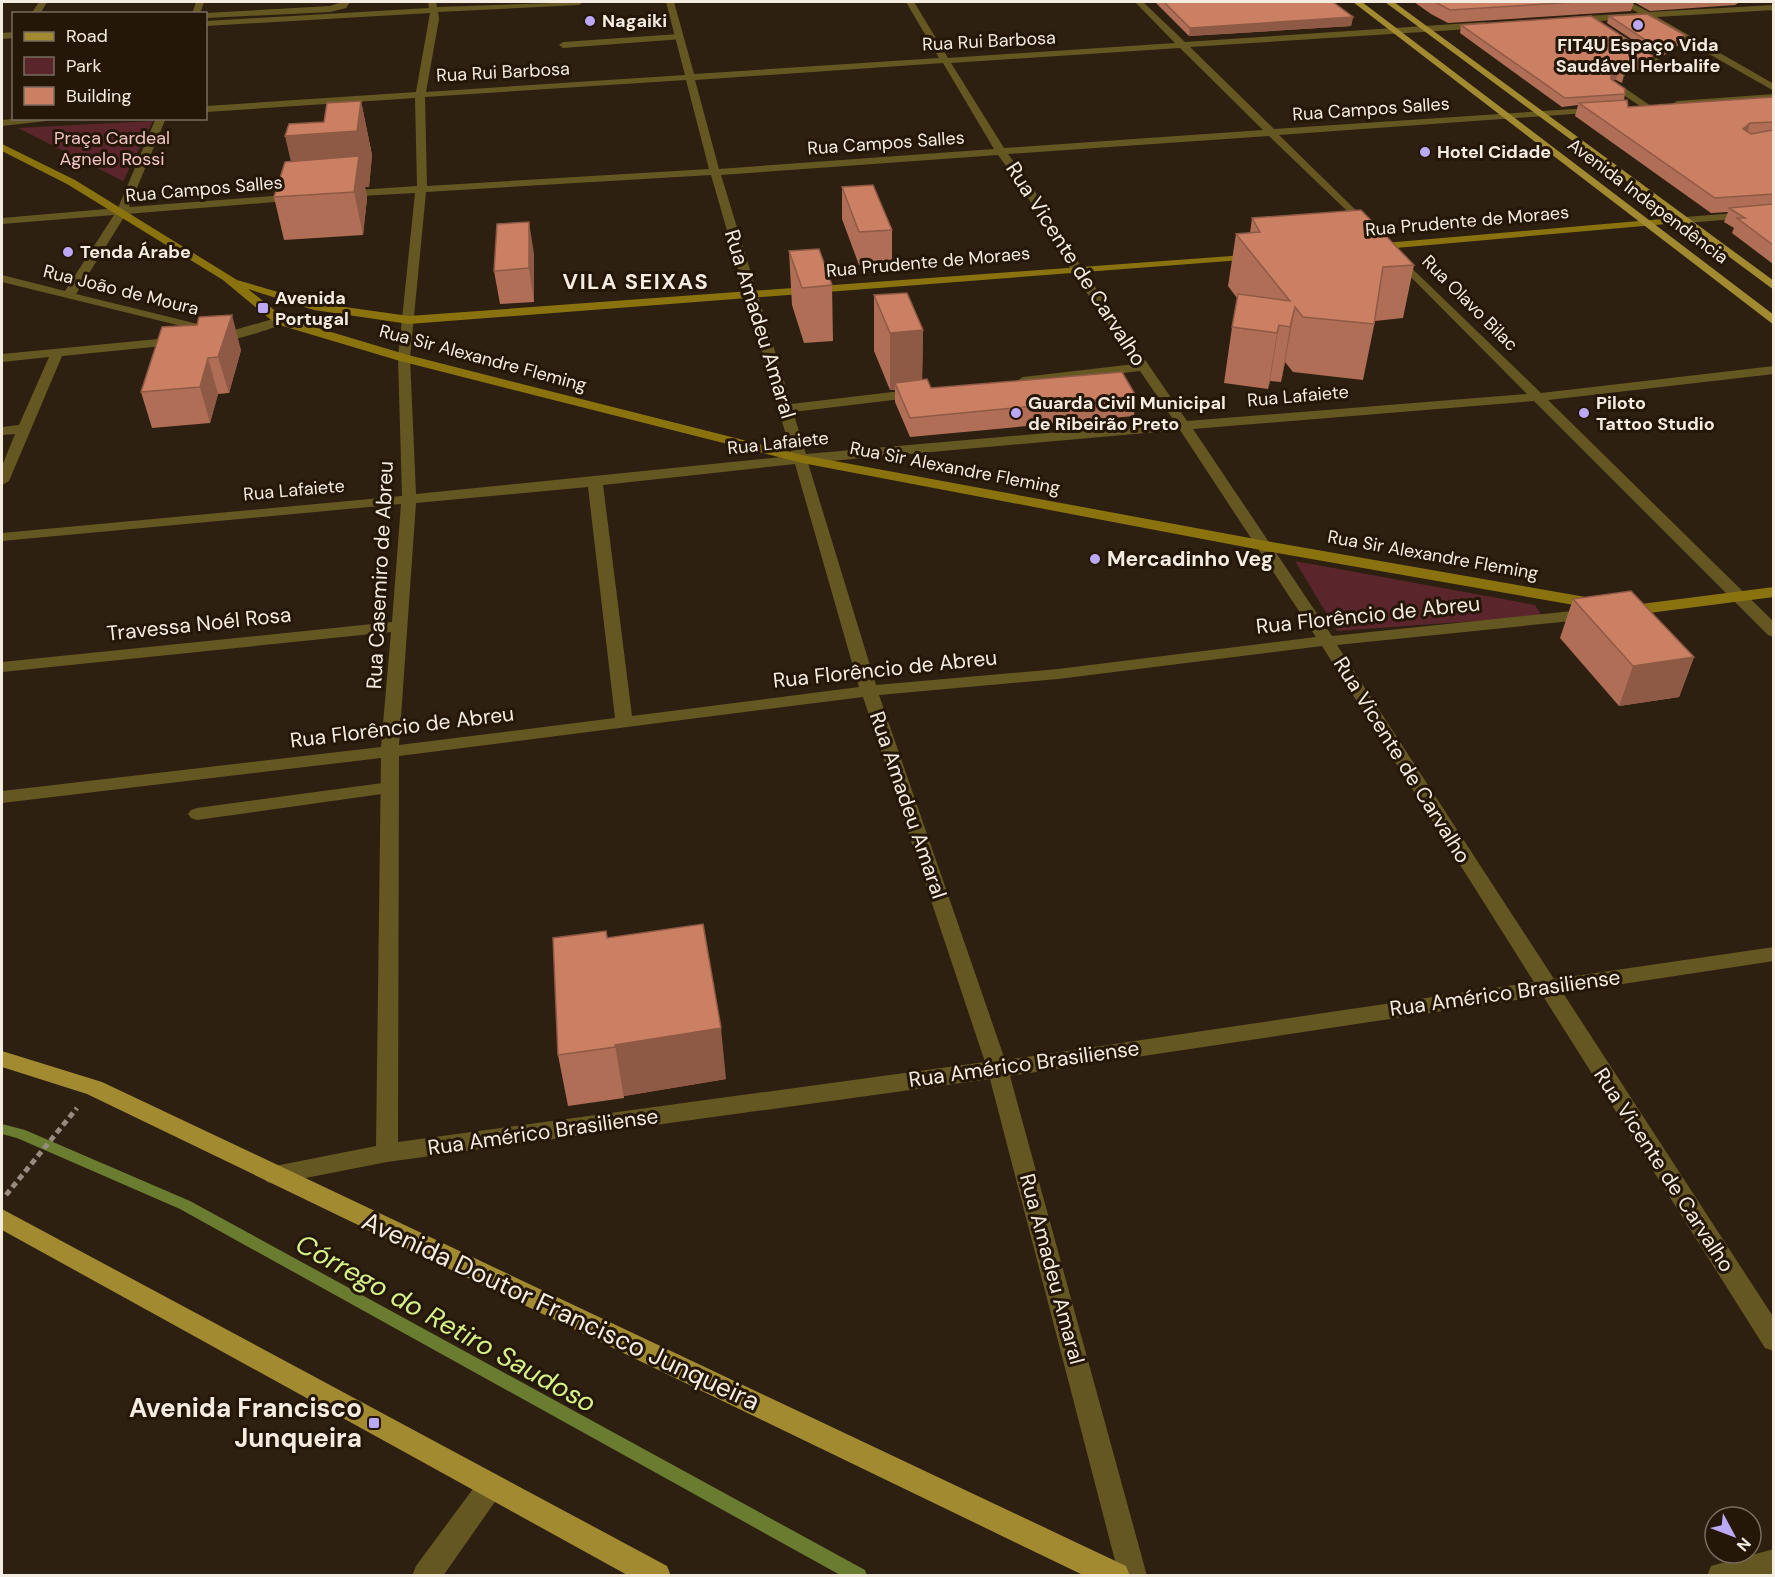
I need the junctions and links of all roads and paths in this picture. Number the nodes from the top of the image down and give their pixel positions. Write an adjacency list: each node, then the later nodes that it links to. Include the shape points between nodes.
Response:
1 (326, 2): 12 (street, via 241,7)
2 (346, 2): 12 (street, via 330,9)
3 (579, 2): 10 (street)
4 (670, 2): 22 (street, Rua Amadeu Amaral)
5 (910, 2): 26 (street, Rua Vicente de Carvalho)
6 (1139, 2): 25 (street, Rua Olavo Bilac)
7 (1357, 2): 21 (main road, Avenida Independência)
8 (1389, 2): 19 (main road, Avenida Independência)
9 (1625, 2): 13 (street)
10 (432, 5): 17 (street); 31 (street, Rua Casemiro de Abreu, via 435,20)
11 (1773, 7): 13 (street)
12 (230, 15): 14 (street)
13 (1649, 15): 15 (street); 30 (street)
14 (207, 16)
15 (1590, 18): 16 (street); 20 (street)
16 (1555, 21)
17 (207, 23)
18 (1497, 24): 19 (street, Rua Rui Barbosa)
19 (1427, 29): 21 (street, Rua Rui Barbosa); 39 (main road, Avenida Independência)
20 (1608, 30)
21 (1396, 31): 25 (street, Rua Rui Barbosa); 40 (main road, Avenida Independência)
22 (680, 37): 24 (street); 28 (street, Rua Amadeu Amaral)
23 (1627, 42): 27 (street)
24 (563, 45)
25 (1183, 46): 26 (street, Rua Rui Barbosa); 44 (street, Rua Olavo Bilac)
26 (944, 60): 28 (street, Rua Rui Barbosa); 46 (street, Rua Vicente de Carvalho)
27 (1672, 72)
28 (690, 77): 31 (street, Rua Rui Barbosa); 47 (street, Rua Amadeu Amaral)
29 (1613, 84): 35 (street)
30 (1773, 88)
31 (421, 93): 38 (street, Rua Rui Barbosa); 48 (street, Rua Casemiro de Abreu)
32 (1773, 97): 33 (street)
33 (1669, 104)
34 (1657, 105): 35 (street)
35 (1646, 106): 37 (street)
36 (1611, 108): 39 (street, Rua Campos Salles)
37 (1623, 108)
38 (207, 109)
39 (1542, 113): 40 (street, Rua Campos Salles); 53 (main road, Avenida Independência)
40 (1507, 116): 44 (street, Rua Campos Salles); 55 (main road, Avenida Independência)
41 (41, 120): 43 (street)
42 (160, 120): 51 (street)
43 (2, 123)
44 (1271, 132): 46 (street, Rua Campos Salles); 56 (street, Rua Olavo Bilac)
45 (2, 147): 51 (main road)
46 (1000, 151): 47 (street, Rua Campos Salles); 59 (street, Rua Vicente de Carvalho, via 1026,185)
47 (715, 172): 48 (street, Rua Campos Salles); 64 (street, Rua Amadeu Amaral)
48 (422, 188): 49 (street, Rua Campos Salles); 66 (street, Rua Casemiro de Abreu)
49 (330, 195)
50 (308, 196): 51 (street, Rua Campos Salles)
51 (121, 213): 54 (street, Rua Campos Salles); 60 (main road); 63 (street)
52 (1773, 213): 53 (street, Rua Prudente de Moraes)
53 (1685, 220): 55 (main road, Rua Prudente de Moraes); 62 (main road, Avenida Independência)
54 (2, 221)
55 (1649, 223): 56 (main road, Rua Prudente de Moraes); 68 (main road, Avenida Independência)
56 (1387, 246): 57 (main road, Rua Prudente de Moraes); 77 (street, Rua Olavo Bilac)
57 (1363, 248)
58 (1268, 255): 59 (main road, Rua Prudente de Moraes)
59 (1076, 268): 64 (main road, Rua Prudente de Moraes); 73 (street, Rua Vicente de Carvalho)
60 (227, 278): 65 (main road); 67 (main road)
61 (2, 279): 63 (street, Rua João de Moura)
62 (1773, 287)
63 (69, 294): 69 (street, Rua João de Moura)
64 (751, 294): 66 (main road, Rua Prudente de Moraes); 78 (street, Rua Amadeu Amaral)
65 (314, 306): 66 (main road); 67 (main road)
66 (409, 320): 72 (street, Rua Casemiro de Abreu)
67 (280, 321): 69 (street); 72 (main road, Rua Sir Alexandre Fleming)
68 (1773, 321)
69 (232, 336): 70 (street)
70 (57, 353): 71 (street); 80 (street)
71 (2, 358)
72 (404, 358): 82 (main road, Rua Sir Alexandre Fleming); 85 (street, Rua Casemiro de Abreu)
73 (1144, 367): 75 (street); 79 (street, Rua Vicente de Carvalho)
74 (1773, 370): 77 (street, Rua Lafaiete)
75 (1005, 383)
76 (935, 391): 78 (street)
77 (1536, 397): 79 (street, Rua Lafaiete); 89 (street, Rua Olavo Bilac)
78 (785, 408): 82 (street, Rua Amadeu Amaral)
79 (1182, 425): 82 (street, Rua Lafaiete); 87 (street, Rua Vicente de Carvalho)
80 (24, 429): 81 (street); 83 (street)
81 (2, 431)
82 (802, 459): 84 (street, Rua Lafaiete); 87 (main road, Rua Sir Alexandre Fleming); 95 (street, Rua Amadeu Amaral)
83 (2, 481)
84 (595, 482): 85 (street, Rua Lafaiete); 96 (street)
85 (409, 498): 86 (street, Rua Lafaiete); 91 (street, Rua Casemiro de Abreu)
86 (2, 537)
87 (1266, 546): 90 (main road, Rua Sir Alexandre Fleming); 93 (street, Rua Vicente de Carvalho)
88 (1773, 592): 89 (main road, Rua Florêncio de Abreu)
89 (1736, 596): 90 (main road, Rua Florêncio de Abreu); 92 (street, Rua Olavo Bilac)
90 (1633, 610): 93 (street, Rua Florêncio de Abreu)
91 (401, 626): 94 (street, Travessa Noél Rosa); 97 (street, Rua Casemiro de Abreu)
92 (1773, 632)
93 (1326, 641): 95 (street, Rua Florêncio de Abreu, via 1058,674); 102 (street, Rua Vicente de Carvalho)
94 (2, 667)
95 (869, 691): 96 (street, Rua Florêncio de Abreu); 104 (street, Rua Amadeu Amaral)
96 (624, 723): 97 (street, Rua Florêncio de Abreu)
97 (390, 750): 98 (street, Rua Casemiro de Abreu); 99 (street, Rua Florêncio de Abreu)
98 (390, 788): 100 (street); 106 (street, Rua Casemiro de Abreu)
99 (2, 797)
100 (197, 814)
101 (1773, 954): 102 (street, Rua Américo Brasiliense)
102 (1545, 986): 104 (street, Rua Américo Brasiliense); 110 (street, Rua Vicente de Carvalho)
103 (2, 1059): 107 (main road, Avenida Doutor Francisco Junqueira, via 94,1088)
104 (998, 1069): 106 (street, Rua Américo Brasiliense); 116 (street, Rua Amadeu Amaral)
105 (69, 1117): 108 (path)
106 (387, 1153): 107 (street, Rua Américo Brasiliense)
107 (275, 1175): 115 (main road, Avenida Doutor Francisco Junqueira)
108 (2, 1200)
109 (2, 1219): 111 (main road)
110 (1773, 1340)
111 (490, 1487): 113 (street); 114 (main road)
112 (1773, 1563): 117 (street)
113 (426, 1575)
114 (657, 1575)
115 (1116, 1575)
116 (1133, 1575)
117 (1721, 1575)

